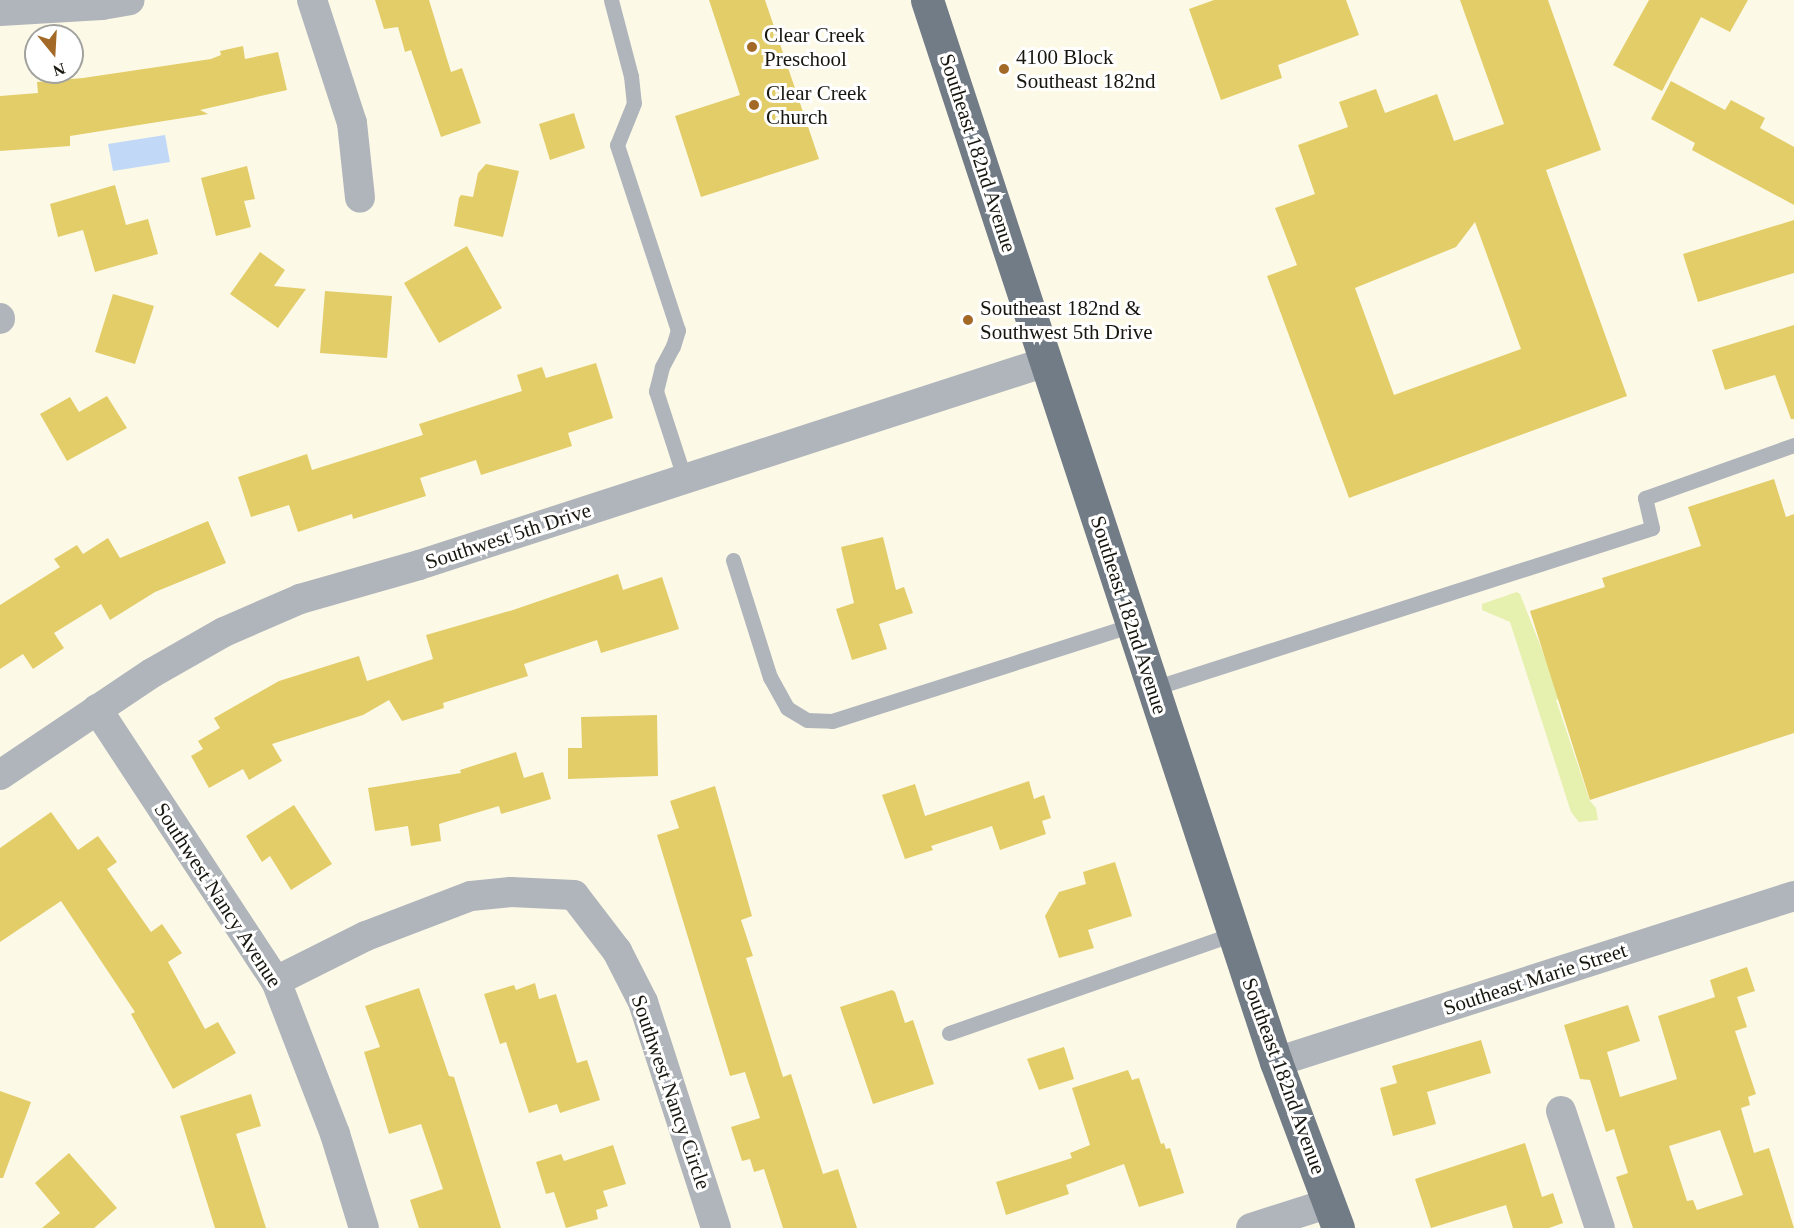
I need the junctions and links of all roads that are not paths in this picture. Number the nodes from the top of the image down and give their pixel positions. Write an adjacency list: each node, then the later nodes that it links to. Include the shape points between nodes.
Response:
1 (130, 0): 5 (street)
2 (312, 0): 6 (street, via 352,123)
3 (611, 0): 9 (lane, via 631,76 634,104 617,145 678,330 656,391)
4 (927, 0): 7 (main road, Southeast 182nd Avenue)
5 (0, 11)
6 (360, 198)
7 (1046, 362): 9 (street, Southwest 5th Drive); 11 (main road, Southeast 182nd Avenue)
8 (1794, 445): 12 (lane, via 1645,498 1652,528)
9 (685, 480): 13 (street, Southwest 5th Drive, via 300,599 224,632)
10 (733, 560): 11 (lane, via 770,677 787,708 807,720 832,721)
11 (1132, 625): 12 (main road, Southeast 182nd Avenue)
12 (1154, 688): 16 (main road, Southeast 182nd Avenue)
13 (97, 709): 14 (street, Southwest 5th Drive); 17 (street, Southwest Nancy Avenue)
14 (0, 775)
15 (1793, 898): 19 (street, Southeast Marie Street)
16 (1234, 934): 18 (lane); 19 (main road, Southeast 182nd Avenue)
17 (276, 981): 22 (street, Southwest Nancy Avenue, via 335,1134); 23 (street, Southwest Nancy Circle, via 366,936 471,896 511,892 574,895 617,951 644,1002)
18 (949, 1033)
19 (1276, 1062): 21 (main road, Southeast 182nd Avenue)
20 (1561, 1111): 25 (street)
21 (1334, 1215): 24 (street)
22 (364, 1228)
23 (716, 1228)
24 (1251, 1228)
25 (1600, 1228)

